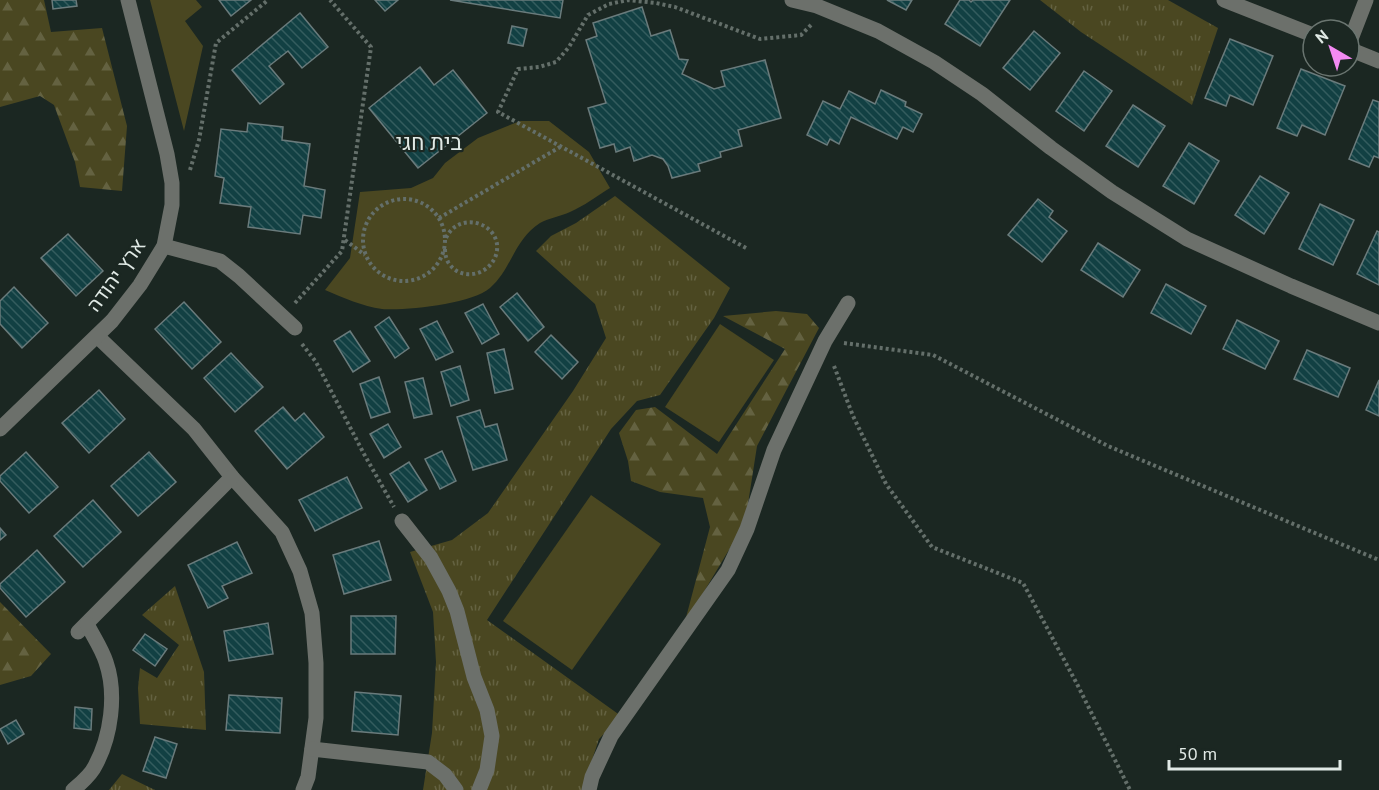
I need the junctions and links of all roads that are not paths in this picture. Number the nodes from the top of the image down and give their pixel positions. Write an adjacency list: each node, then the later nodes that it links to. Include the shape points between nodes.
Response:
1 (128, 0): 9 (street, ארץ יהודה, via 172,183)
2 (792, 0): 11 (street, via 878,31 934,62 1112,192 1187,239)
3 (1224, 0): 6 (street)
4 (1366, 0): 5 (street)
5 (1359, 18)
6 (1301, 30)
7 (1361, 54): 8 (street)
8 (1379, 61)
9 (164, 246): 12 (street, via 220,261); 13 (street, ארץ יהודה, via 140,285)
10 (848, 303): 22 (street, via 825,341 774,450 747,529 728,570 611,736)
11 (1379, 323)
12 (295, 328)
13 (97, 336): 14 (street, ארץ יהודה); 15 (street, via 194,429)
14 (0, 429)
15 (232, 477): 17 (street, via 282,532 300,571 312,613 316,663); 18 (street, via 83,628 106,661 111,684 110,713 104,745 94,769)
16 (402, 521): 21 (street, via 432,558 449,591 487,710 492,736 487,770)
17 (312, 749): 19 (street); 20 (street, via 428,762)
18 (73, 790)
19 (303, 790)
20 (456, 790)
21 (478, 790)
22 (589, 790)

